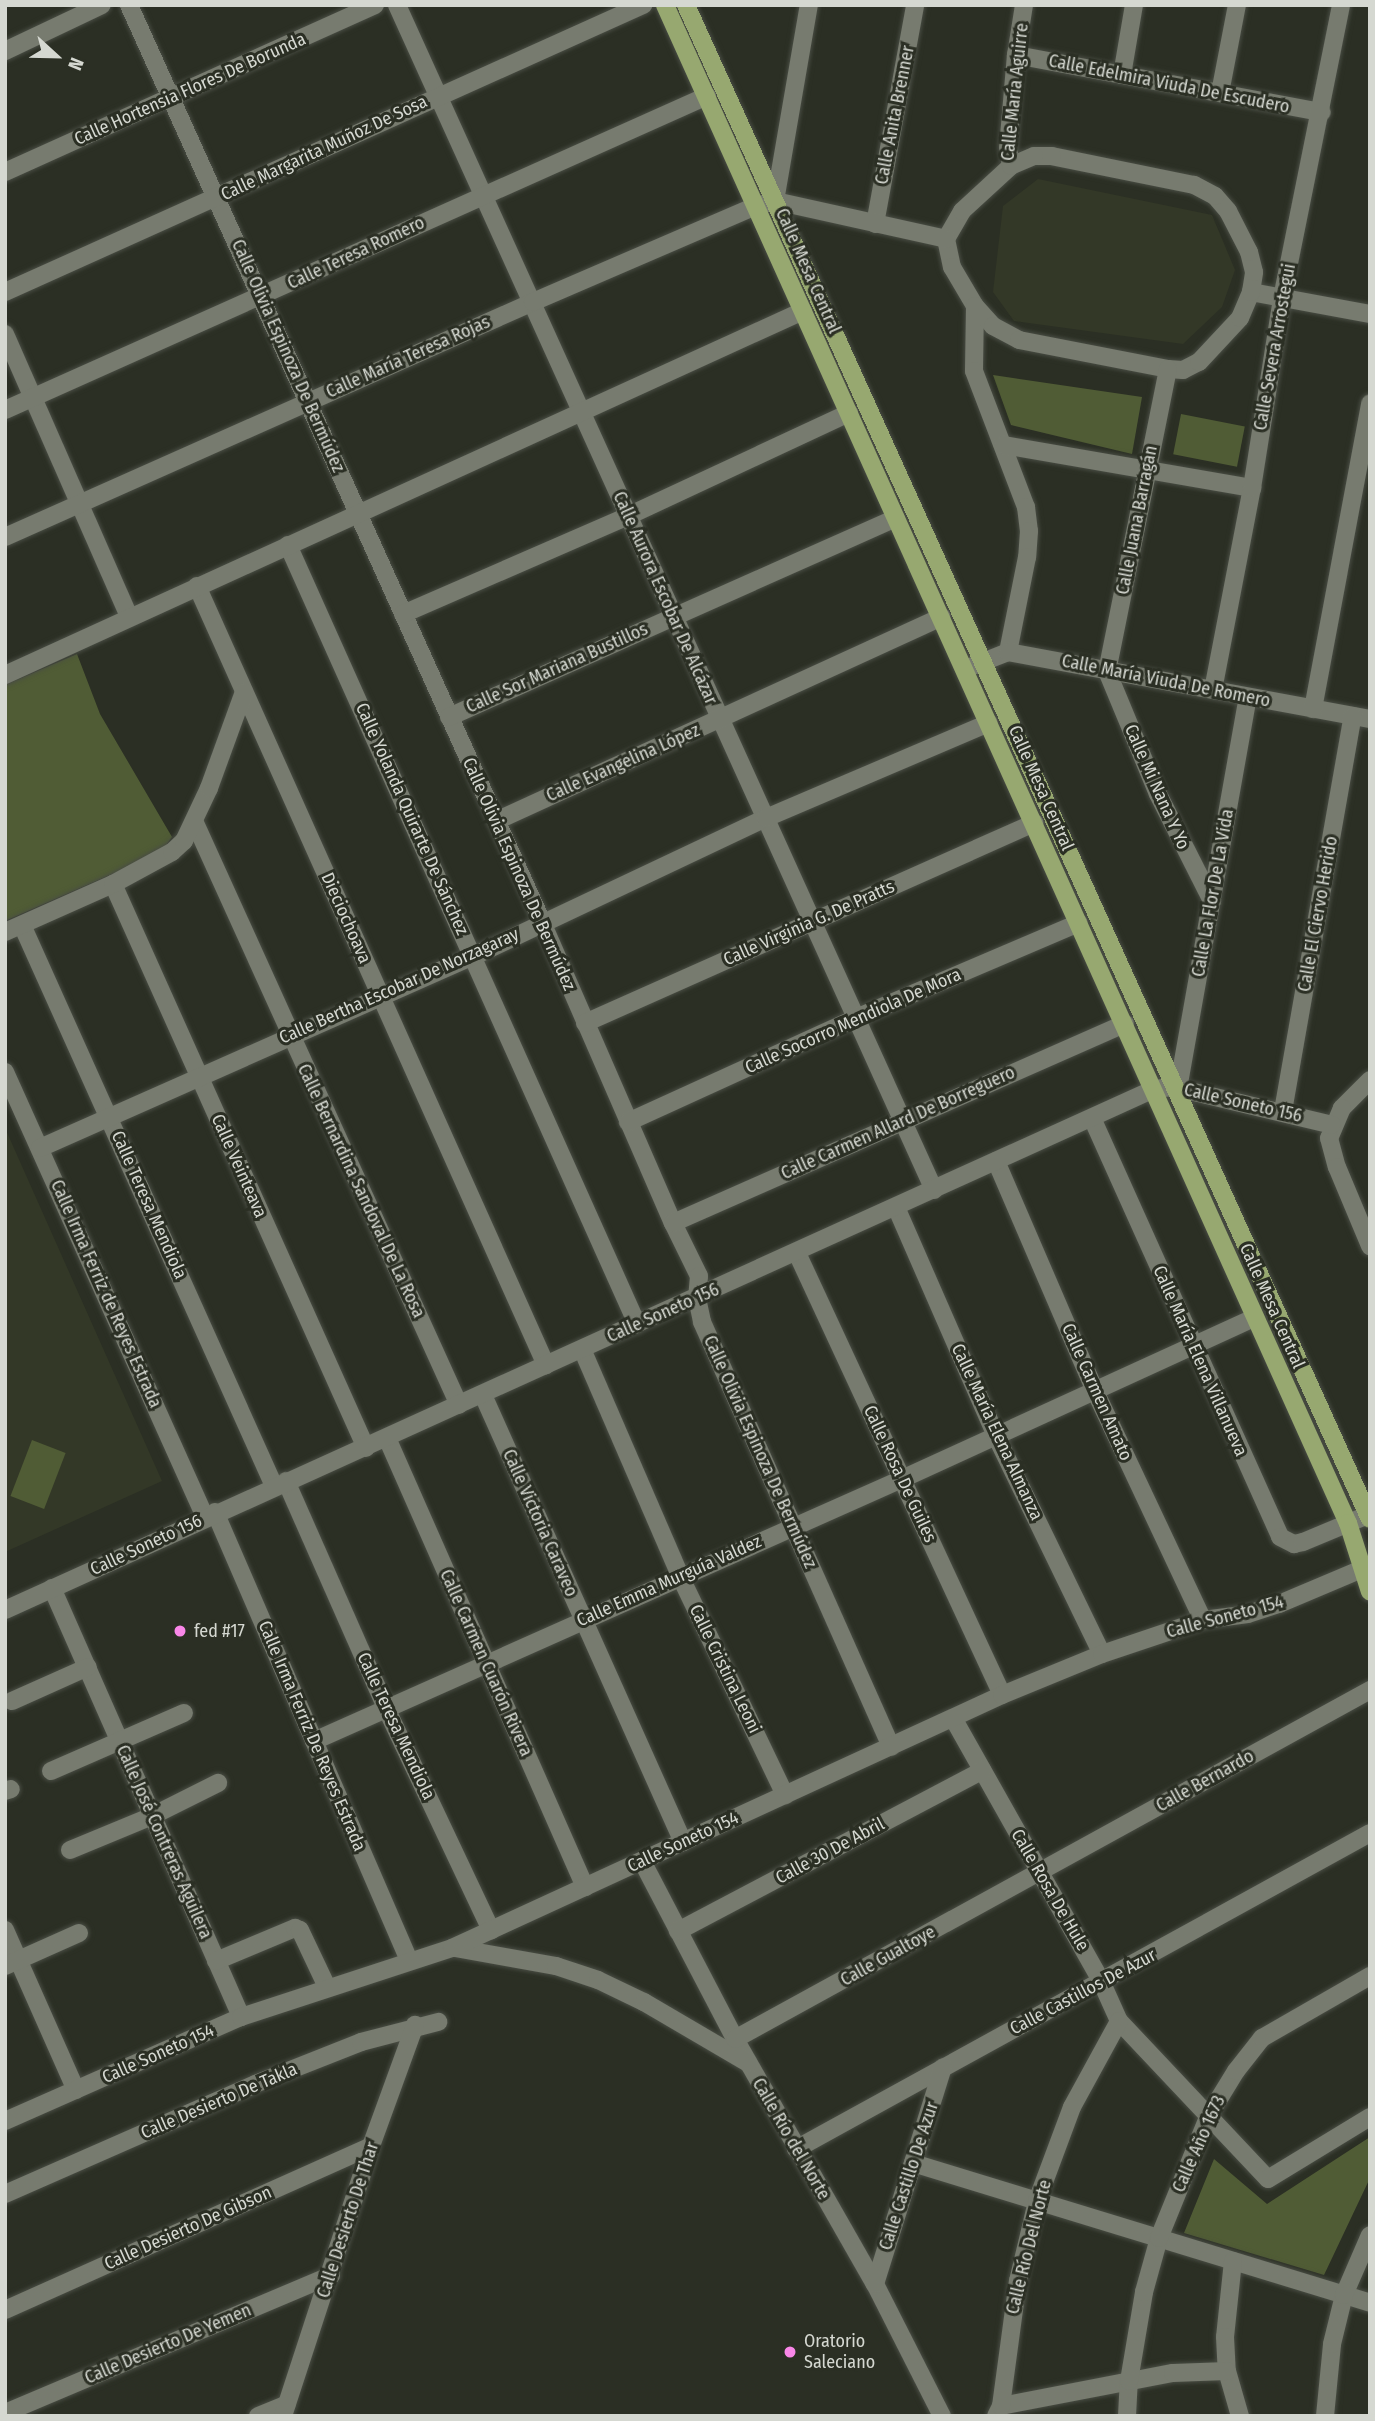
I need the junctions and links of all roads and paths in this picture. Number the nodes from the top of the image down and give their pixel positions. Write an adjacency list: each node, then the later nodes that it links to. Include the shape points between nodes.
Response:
1 (102, 5): 14 (street)
2 (130, 5): 20 (street, Calle Olivia Espinoza De Bermúdez)
3 (376, 5): 20 (street, Calle Hortensia Flores De Borunda)
4 (397, 5): 18 (street, Calle Aurora Escobar De Alcázar)
5 (643, 5): 18 (street, Calle Margarita Muñoz De Sosa)
6 (665, 5): 19 (main road, Calle Mesa Central)
7 (686, 5): 26 (main road, Calle Mesa Central)
8 (809, 5): 26 (street)
9 (915, 5): 28 (street, Calle Anita Brenner)
10 (1024, 5): 15 (street, Calle María Aguirre)
11 (1134, 5): 16 (street)
12 (1237, 5): 17 (street)
13 (1341, 5): 21 (street, Calle Severa Arrostegui)
14 (5, 51)
15 (1016, 55): 16 (street, Calle Edelmira Viuda De Escudero); 22 (street, Calle María Aguirre, via 1008,148)
16 (1122, 75): 17 (street, Calle Edelmira Viuda De Escudero)
17 (1220, 93): 21 (street, Calle Edelmira Viuda De Escudero)
18 (439, 96): 24 (street, Calle Aurora Escobar De Alcázar); 25 (street, Calle Margarita Muñoz De Sosa)
19 (706, 96): 24 (street, Calle Teresa Romero); 27 (main road, Calle Mesa Central)
20 (171, 98): 23 (street, Calle Hortensia Flores De Borunda); 25 (street, Calle Olivia Espinoza De Bermúdez)
21 (1322, 112): 33 (street, Calle Severa Arrostegui)
22 (1011, 166): 29 (street, Calle María Aguirre, via 962,211); 31 (street, via 1034,156 1052,156 1194,186 1215,196 1249,252 1254,272)
23 (5, 172)
24 (484, 195): 32 (street, Calle Teresa Romero); 34 (street, Calle Aurora Escobar De Alcázar)
25 (216, 198): 30 (street, Calle Margarita Muñoz De Sosa); 32 (street, Calle Olivia Espinoza De Bermúdez)
26 (775, 201): 27 (street, Calle María Teresa Rojas); 28 (street); 61 (main road, Calle Mesa Central)
27 (756, 206): 34 (street, Calle María Teresa Rojas); 36 (main road, Calle Mesa Central)
28 (874, 224): 29 (street)
29 (946, 239): 35 (street, via 952,267)
30 (5, 292)
31 (1251, 292): 33 (street); 39 (street, via 1240,318 1199,362 1183,370)
32 (261, 296): 40 (street, Calle Teresa Romero); 41 (street, Calle Olivia Espinoza De Bermúdez)
33 (1282, 298): 37 (street); 48 (street, Calle Severa Arrostegui)
34 (533, 302): 41 (street, Calle María Teresa Rojas); 44 (street, Calle Aurora Escobar De Alcázar)
35 (975, 306): 39 (street, via 993,326 1019,340); 46 (street, via 974,371)
36 (803, 311): 44 (street); 45 (main road, Calle Mesa Central)
37 (1370, 314)
38 (5, 334): 40 (street)
39 (1168, 369): 47 (street, Calle Juana Barragán)
40 (33, 397): 43 (street, Calle Teresa Romero); 49 (street)
41 (308, 402): 49 (street, Calle María Teresa Rojas); 50 (street, Calle Olivia Espinoza De Bermúdez)
42 (1370, 403): 68 (street)
43 (5, 410)
44 (581, 411): 50 (street); 51 (street, Calle Aurora Escobar De Alcázar)
45 (849, 413): 51 (street); 52 (main road, Calle Mesa Central)
46 (1003, 445): 47 (street); 60 (street, via 1026,507 1029,531)
47 (1147, 471): 48 (street); 63 (street, Calle Juana Barragán)
48 (1252, 488): 65 (street, Calle Severa Arrostegui)
49 (80, 504): 53 (street, Calle María Teresa Rojas); 57 (street)
50 (358, 512): 54 (street); 56 (street, Calle Olivia Espinoza De Bermúdez)
51 (628, 516): 56 (street); 58 (street, Calle Aurora Escobar De Alcázar)
52 (896, 518): 58 (street, Calle Sor Mariana Bustillos); 59 (main road, Calle Mesa Central)
53 (5, 537)
54 (288, 545): 55 (street); 83 (street, Calle Yolanda Quirarte De Sánchez)
55 (197, 586): 57 (street); 66 (street, Dieciochoava)
56 (402, 614): 69 (street, Calle Olivia Espinoza De Bermúdez)
57 (129, 617): 64 (street)
58 (674, 617): 69 (street, Calle Sor Mariana Bustillos); 71 (street, Calle Aurora Escobar De Alcázar)
59 (941, 617): 62 (main road, Calle Mesa Central); 71 (street, Calle Evangelina López)
60 (1008, 652): 61 (street, Calle María Viuda De Romero); 63 (street, Calle María Viuda De Romero)
61 (982, 661): 62 (street, Calle María Viuda De Romero); 92 (main road, Calle Mesa Central)
62 (965, 669): 72 (main road, Calle Mesa Central)
63 (1107, 671): 65 (street, Calle María Viuda De Romero); 78 (street, Calle Mi Nana Y Yo, via 1158,794)
64 (5, 675)
65 (1213, 690): 67 (street, Calle María Viuda De Romero)
66 (244, 692): 75 (street); 84 (street, Dieciochoava)
67 (1248, 697): 68 (street, Calle María Viuda De Romero); 78 (street, Calle La Flor De La Vida)
68 (1313, 709): 70 (street, Calle María Viuda De Romero)
69 (449, 716): 74 (street, Calle Olivia Espinoza De Bermúdez)
70 (1361, 718): 94 (street, Calle El Ciervo Herido)
71 (720, 719): 73 (street, Calle Aurora Escobar De Alcázar); 74 (street, Calle Evangelina López)
72 (989, 723): 73 (street, Calle Bertha Escobar De Norzagaray); 76 (main road, Calle Mesa Central)
73 (766, 818): 79 (street, Calle Aurora Escobar De Alcázar); 80 (street, Calle Bertha Escobar De Norzagaray)
74 (496, 821): 80 (street, Calle Olivia Espinoza De Bermúdez)
75 (195, 823): 77 (street, via 172,852); 88 (street, Calle Bernardina Sandoval De La Rosa)
76 (1034, 823): 79 (street, Calle Virginia G. De Pratts); 81 (main road, Calle Mesa Central)
77 (113, 884): 82 (street); 90 (street, Calle Veinteava)
78 (1212, 901): 92 (street, Calle La Flor De La Vida)
79 (812, 921): 85 (street, Calle Aurora Escobar De Alcázar); 86 (street, Calle Virginia G. De Pratts)
80 (541, 922): 83 (street, Calle Bertha Escobar De Norzagaray); 86 (street, Calle Olivia Espinoza De Bermúdez)
81 (1079, 923): 85 (street, Calle Socorro Mendiola De Mora); 87 (main road, Calle Mesa Central)
82 (14, 929): 95 (street, Calle Teresa Mendiola)
83 (474, 956): 84 (street, Calle Bertha Escobar De Norzagaray); 109 (street, Calle Yolanda Quirarte De Sánchez)
84 (381, 995): 88 (street, Calle Bertha Escobar De Norzagaray); 112 (street, Dieciochoava)
85 (856, 1018): 97 (street, Calle Aurora Escobar De Alcázar); 98 (street, Calle Socorro Mendiola De Mora)
86 (585, 1023): 98 (street, Calle Olivia Espinoza De Bermúdez)
87 (1125, 1024): 93 (main road, Calle Mesa Central); 97 (street, Calle Carmen Allard De Borreguero)
88 (290, 1035): 90 (street, Calle Bertha Escobar De Norzagaray); 115 (street, Calle Bernardina Sandoval De La Rosa)
89 (5, 1072): 100 (street, Calle Irma Ferriz de Reyes Estrada)
90 (198, 1075): 95 (street, Calle Bertha Escobar De Norzagaray); 118 (street, Calle Veinteava)
91 (1370, 1080): 99 (street)
92 (1176, 1088): 93 (street, Calle Soneto 156); 94 (street, Calle Soneto 156); 122 (main road, Calle Mesa Central)
93 (1154, 1089): 96 (street, Calle Soneto 156); 108 (main road, Calle Mesa Central)
94 (1283, 1111): 99 (street, Calle Soneto 156)
95 (109, 1115): 100 (street, Calle Bertha Escobar De Norzagaray); 120 (street, Calle Teresa Mendiola)
96 (1092, 1118): 101 (street, Calle Soneto 156); 110 (street, Calle María Elena Villanueva)
97 (903, 1120): 102 (street, Calle Aurora Escobar De Alcázar); 104 (street, Calle Carmen Allard De Borreguero)
98 (628, 1122): 104 (street, Calle Olivia Espinoza De Bermúdez)
99 (1332, 1125): 105 (street, via 1331,1151)
100 (40, 1148): 121 (street, Calle Irma Ferriz de Reyes Estrada)
101 (996, 1161): 102 (street, Calle Soneto 156); 113 (street, Calle Carmen Amato)
102 (934, 1190): 103 (street, Calle Soneto 156)
103 (896, 1207): 106 (street, Calle Soneto 156); 116 (street, Calle María Elena Almanza)
104 (673, 1223): 107 (street, Calle Olivia Espinoza De Bermúdez, via 699,1276)
105 (1369, 1242)
106 (797, 1253): 107 (street, Calle Soneto 156); 119 (street, Calle Rosa De Guiles)
107 (697, 1298): 109 (street, Calle Soneto 156); 124 (street, Calle Olivia Espinoza De Bermúdez, via 702,1322)
108 (1254, 1318): 110 (street, Calle Emma Murguía Valdez); 123 (main road, Calle Mesa Central)
109 (637, 1324): 111 (street, Calle Soneto 156)
110 (1194, 1347): 113 (street, Calle Emma Murguía Valdez); 123 (street, Calle María Elena Villanueva, via 1279,1537 1294,1544)
111 (582, 1349): 112 (street, Calle Soneto 156); 127 (street, Calle Cristina Leoni)
112 (546, 1365): 114 (street, Calle Soneto 156)
113 (1095, 1391): 116 (street, Calle Emma Murguía Valdez); 132 (street, Calle Carmen Amato)
114 (483, 1395): 115 (street, Calle Soneto 156); 131 (street, Calle Victoria Caraveo)
115 (459, 1405): 117 (street, Calle Soneto 156)
116 (996, 1436): 119 (street, Calle Emma Murguía Valdez); 133 (street, Calle María Elena Almanza)
117 (387, 1438): 118 (street, Calle Soneto 156); 134 (street, Calle Carmen Cuarón Rivera)
118 (366, 1448): 120 (street, Calle Soneto 156)
119 (902, 1479): 124 (street, Calle Emma Murguía Valdez); 137 (street, Calle Rosa De Guiles)
120 (280, 1483): 121 (street, Calle Soneto 156); 139 (street, Calle Teresa Mendiola)
121 (210, 1515): 128 (street, Calle Soneto 156); 143 (street, Calle Irma Ferriz De Reyes Estrada)
122 (1369, 1517): 123 (street, Calle María Elena Villanueva)
123 (1348, 1523): 125 (main road, Calle Mesa Central)
124 (793, 1525): 127 (street, Calle Emma Murguía Valdez); 144 (street, Calle Olivia Espinoza De Bermúdez)
125 (1362, 1544): 126 (main road, Calle Mesa Central)
126 (1362, 1569): 129 (main road, Calle Mesa Central); 132 (street, Calle Soneto 154, via 1248,1614)
127 (681, 1578): 131 (street, Calle Emma Murguía Valdez); 148 (street, Calle Cristina Leoni)
128 (52, 1588): 130 (street, Calle Soneto 156); 135 (street, Calle José Contreras Aguilera)
129 (1370, 1592)
130 (5, 1610)
131 (584, 1620): 134 (street, Calle Emma Murguía Valdez); 151 (street, Calle Victoria Caraveo)
132 (1203, 1620): 133 (street, Calle Soneto 154)
133 (1102, 1654): 137 (street, Calle Soneto 154)
134 (486, 1664): 139 (street, Calle Emma Murguía Valdez); 155 (street, Calle Carmen Cuarón Rivera)
135 (88, 1667): 138 (street); 142 (street, Calle José Contreras Aguilera)
136 (1370, 1689): 154 (street, Calle Bernardo)
137 (1002, 1695): 141 (street, Calle Soneto 154)
138 (12, 1701)
139 (386, 1707): 143 (street, Calle Emma Murguía Valdez); 157 (street, Calle Teresa Mendiola)
140 (184, 1713): 142 (street)
141 (953, 1718): 144 (street, Calle Soneto 154); 146 (street, Calle Rosa De Hule)
142 (120, 1741): 145 (street); 149 (street, Calle José Contreras Aguilera)
143 (314, 1741): 161 (street, Calle Irma Ferriz De Reyes Estrada)
144 (891, 1746): 148 (street, Calle Soneto 154)
145 (51, 1771)
146 (982, 1771): 154 (street, Calle Rosa De Hule); 158 (street, Calle 30 De Abril)
147 (218, 1783): 149 (street)
148 (785, 1795): 151 (street, Calle Soneto 154)
149 (152, 1815): 152 (street); 162 (street, Calle José Contreras Aguilera)
150 (1370, 1833): 165 (street, Calle Castillos De Azur)
151 (682, 1842): 153 (street, Calle Soneto 154)
152 (70, 1850)
153 (642, 1861): 155 (street, Calle Soneto 154); 158 (street, Calle Río del Norte)
154 (1040, 1872): 165 (street, Calle Rosa De Hule); 171 (street, Calle Gualtoye)
155 (585, 1887): 157 (street, Calle Soneto 154)
156 (5, 1930): 163 (street)
157 (491, 1930): 160 (street, Calle Soneto 154)
158 (678, 1931): 171 (street, Calle Río del Norte)
159 (79, 1933): 163 (street)
160 (452, 1948): 161 (street, Calle Soneto 154); 172 (street, via 556,1966 597,1980)
161 (409, 1960): 166 (street, Calle Soneto 154)
162 (216, 1961): 166 (street, via 295,1928); 167 (street, Calle José Contreras Aguilera)
163 (12, 1963): 174 (street)
164 (1370, 1976): 175 (street, Calle Año 1673, via 1262,2038)
165 (1101, 1981): 168 (street, Calle Rosa De Hule); 173 (street, Calle Castillos De Azur)
166 (327, 1987): 167 (street, Calle Soneto 154)
167 (241, 2017): 174 (street, Calle Soneto 154)
168 (1119, 2021): 175 (street, Calle Rosa De Hule); 182 (street, Calle Río Del Norte, via 1072,2107)
169 (438, 2022): 170 (street, Calle Desierto De Takla)
170 (415, 2025): 178 (street, Calle Desierto De Thar); 181 (street, Calle Desierto De Takla, via 255,2084)
171 (735, 2039): 172 (street, Calle Río del Norte)
172 (749, 2064): 179 (street, Calle Río del Norte)
173 (943, 2067): 179 (street, Calle Castillos De Azur); 180 (street, Calle Castillo De Azur)
174 (76, 2090): 177 (street, Calle Soneto 154)
175 (1209, 2115): 176 (street, Calle Rosa De Hule, via 1268,2179); 184 (street, Calle Año 1673)
176 (1370, 2117)
177 (5, 2121)
178 (371, 2146): 186 (street, Calle Desierto De Thar); 190 (street, Calle Desierto De Gibson)
179 (796, 2149): 187 (street, Calle Río del Norte)
180 (913, 2164): 182 (street); 187 (street, Calle Castillo De Azur)
181 (5, 2194)
182 (1037, 2201): 184 (street); 195 (street, Calle Río Del Norte, via 1018,2281)
183 (1370, 2235): 188 (street)
184 (1158, 2238): 185 (street); 192 (street, Calle Año 1673)
185 (1233, 2261): 188 (street); 191 (street, via 1226,2305)
186 (331, 2275): 193 (street, Calle Desierto De Yemen); 194 (street, Calle Desierto De Thar)
187 (875, 2284): 197 (street, Calle Río del Norte)
188 (1344, 2295): 189 (street); 200 (street)
189 (1370, 2303)
190 (5, 2310)
191 (1227, 2371): 192 (street, Calle Río Del Norte, via 1172,2373); 199 (street)
192 (1129, 2381): 195 (street, Calle Río Del Norte); 198 (street, Calle Año 1673)
193 (9, 2408)
194 (285, 2410): 196 (street)
195 (999, 2411)
196 (258, 2416)
197 (942, 2416)
198 (1127, 2416)
199 (1240, 2416)
200 (1325, 2416)

